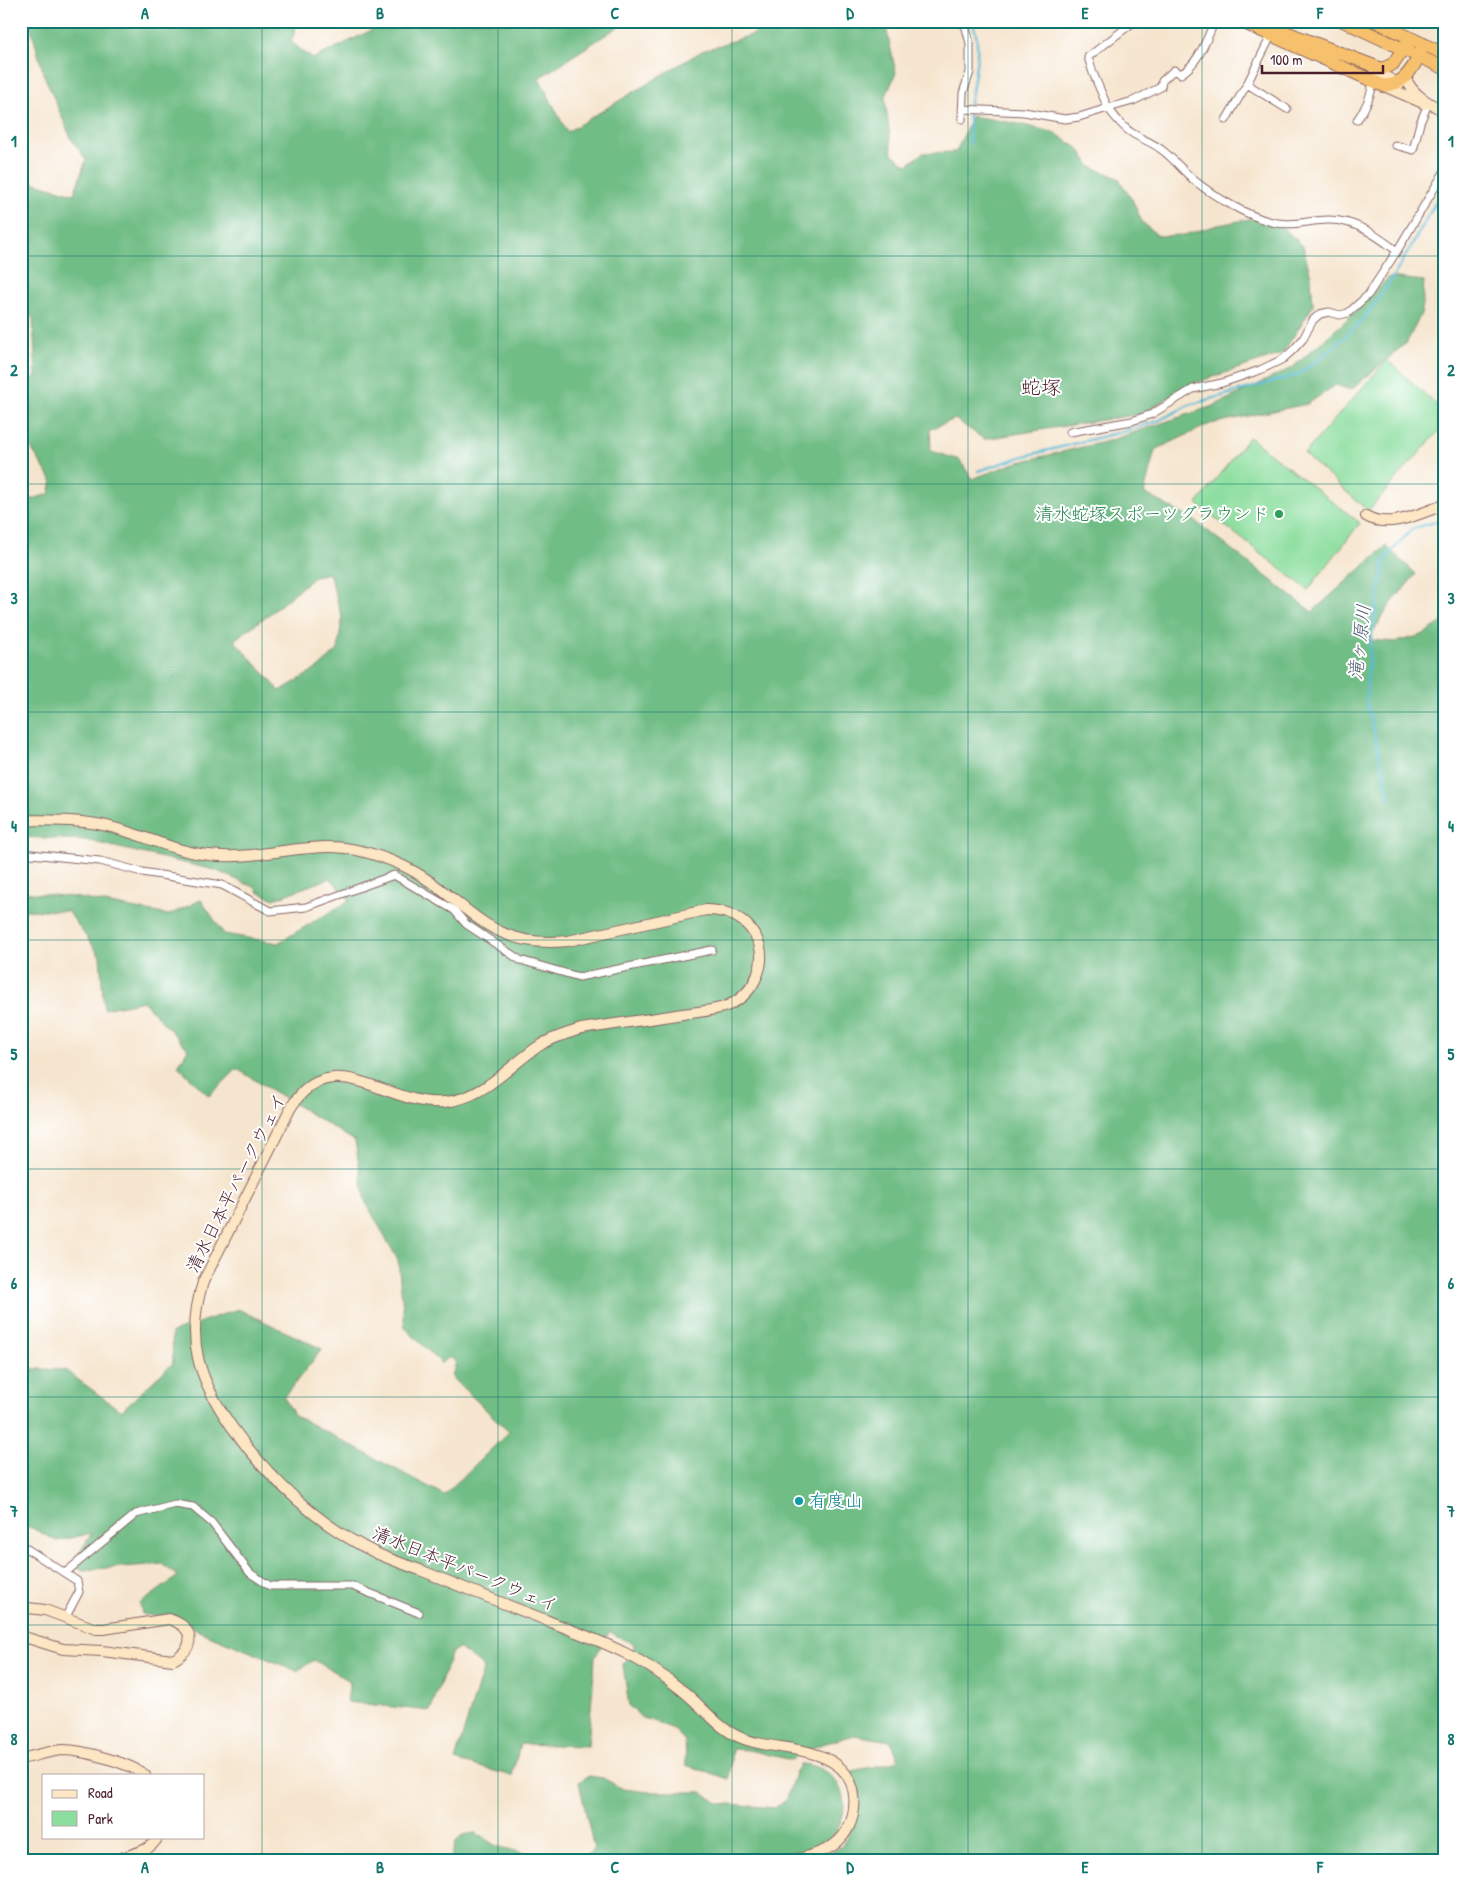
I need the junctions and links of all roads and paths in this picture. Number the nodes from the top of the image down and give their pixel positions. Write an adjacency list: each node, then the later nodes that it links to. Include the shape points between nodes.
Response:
1 (962, 21): 23 (street, via 970,44 970,72)
2 (1135, 21): 22 (street, via 1088,57)
3 (1215, 21): 22 (street, via 1189,69 1181,74 1174,70 1162,81 1161,87)
4 (1240, 21): 8 (highway)
5 (1257, 21): 11 (highway)
6 (1343, 21): 12 (highway)
7 (1375, 21): 9 (highway)
8 (1271, 36): 17 (highway); 19 (street)
9 (1410, 38): 10 (highway); 12 (highway)
10 (1424, 44): 13 (highway); 14 (highway)
11 (1334, 50): 15 (highway); 17 (highway, via 1333,58)
12 (1403, 50): 14 (highway); 15 (highway, via 1393,64 1382,69)
13 (1444, 54)
14 (1419, 56): 16 (highway); 18 (highway)
15 (1367, 64): 18 (street, via 1380,74)
16 (1444, 68)
17 (1345, 69): 20 (highway)
18 (1401, 80): 20 (highway); 21 (street)
19 (1247, 84): 24 (street); 27 (street)
20 (1378, 84): 21 (street, via 1420,103); 28 (street)
21 (1430, 104): 25 (street); 29 (street, via 1420,123 1413,150)
22 (1108, 108): 23 (street, via 1065,119 1024,112); 31 (street, via 1130,132 1161,149 1211,193 1251,214 1289,225 1329,220 1347,222)
23 (962, 109): 26 (street)
24 (1287, 109)
25 (1444, 111)
26 (962, 119)
27 (1226, 120)
28 (1357, 120)
29 (1395, 145)
30 (1444, 172): 31 (street)
31 (1398, 251): 32 (street, via 1368,295 1354,309 1340,315 1320,314 1303,339 1283,359 1222,383 1193,389 1152,414 1132,421)
32 (1070, 432)
33 (1444, 505): 34 (street, via 1392,522 1379,522)
34 (1366, 516)
35 (21, 820): 48 (street, 清水日本平パークウェイ, via 95,823 183,850 220,856 252,856 329,847 373,854 418,874 481,922 506,935 530,942 568,941 706,910 739,918 751,929 759,945 760,966 755,982 729,1004 712,1010 581,1029 561,1035 542,1044 481,1090 444,1102 423,1102 358,1080 337,1077 320,1079 306,1088 290,1109 203,1282 195,1312 194,1342 201,1373 218,1407 244,1445 301,1503 339,1531 377,1553 625,1653 683,1691 735,1736 807,1752 832,1762 851,1782 854,1812 841,1838 827,1849)
36 (21, 853): 37 (street, via 100,861 142,872 222,885 270,912 306,907 394,874 454,910 466,924 520,960 579,977)
37 (712, 950)
38 (21, 1545): 39 (street)
39 (65, 1573): 41 (street, via 136,1514 175,1504 193,1507 212,1523 250,1573 270,1586 352,1586); 42 (street, via 77,1581 79,1592)
40 (21, 1605): 42 (street)
41 (419, 1612)
42 (65, 1618): 43 (street, via 104,1629 169,1619 185,1627 190,1641 182,1655 173,1660 63,1648)
43 (21, 1636)
44 (21, 1759): 45 (street, via 53,1751 73,1751 122,1764)
45 (143, 1774)
46 (158, 1838): 47 (street, via 148,1849)
47 (116, 1860)
48 (793, 1860)

